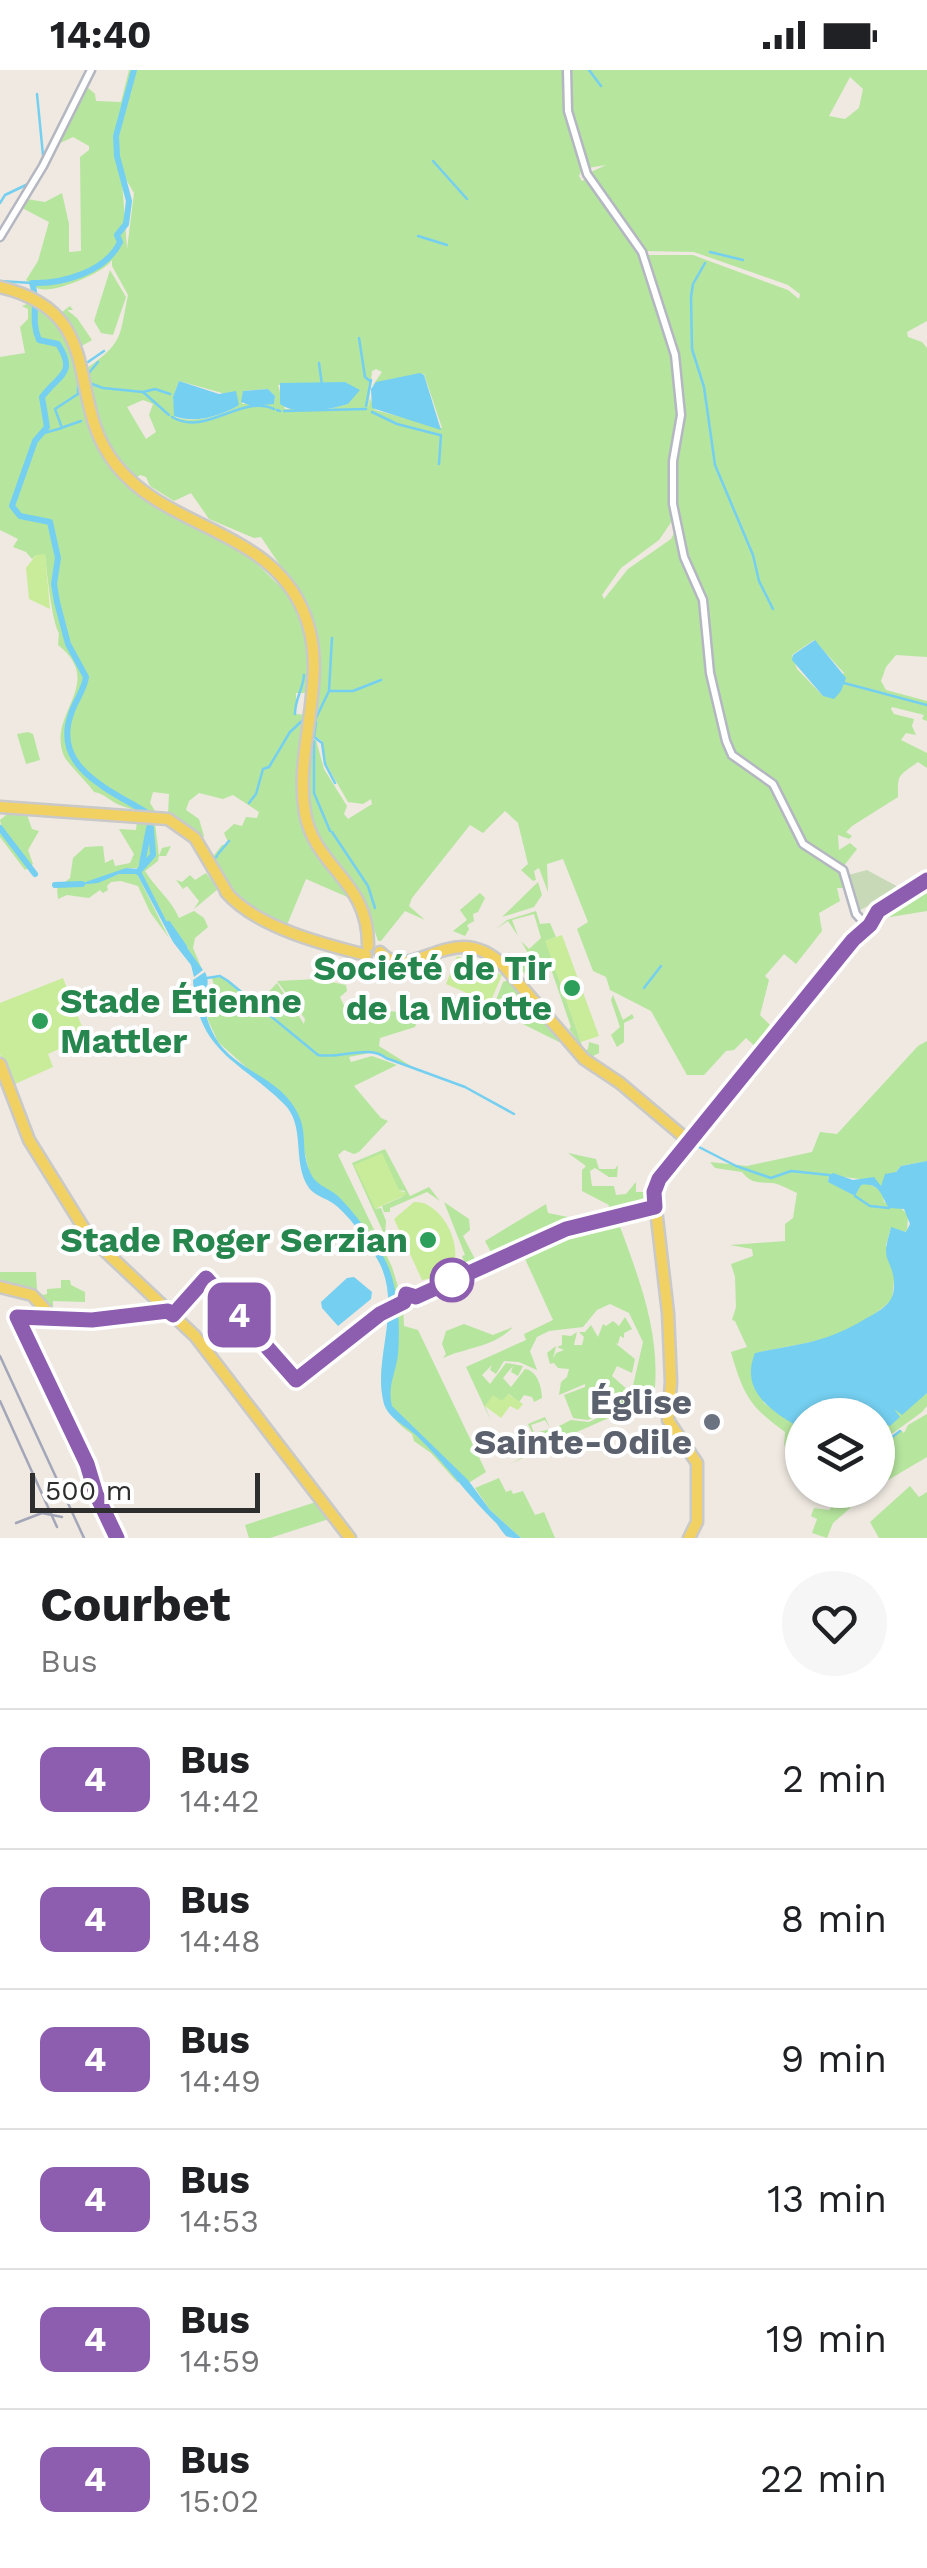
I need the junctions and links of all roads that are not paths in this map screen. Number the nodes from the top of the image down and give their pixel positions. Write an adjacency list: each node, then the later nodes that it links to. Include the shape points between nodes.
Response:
1 (91, 70): 3 (street)
2 (567, 70): 7 (street, via 568,111 586,171 642,252 675,355 681,415 674,504 702,600 726,741 732,755 773,784 803,844 842,870)
3 (0, 238)
4 (0, 287): 8 (main road, via 41,302 62,322 75,343 94,426 122,473 155,500 256,553 300,603 314,653 305,815 317,845 361,903)
5 (0, 807): 8 (main road, via 174,822 246,911 340,949)
6 (927, 880): 7 (street)
7 (866, 922): 10 (street)
8 (372, 951): 10 (main road, via 404,966 448,951 491,958 584,1059)
9 (0, 1064): 12 (main road, via 29,1140 84,1228)
10 (690, 1142): 14 (main road, via 654,1192 668,1314 668,1420 698,1463 696,1522)
11 (0, 1287): 12 (main road, via 32,1295 55,1320)
12 (168, 1311): 13 (main road)
13 (350, 1538)
14 (689, 1538)

